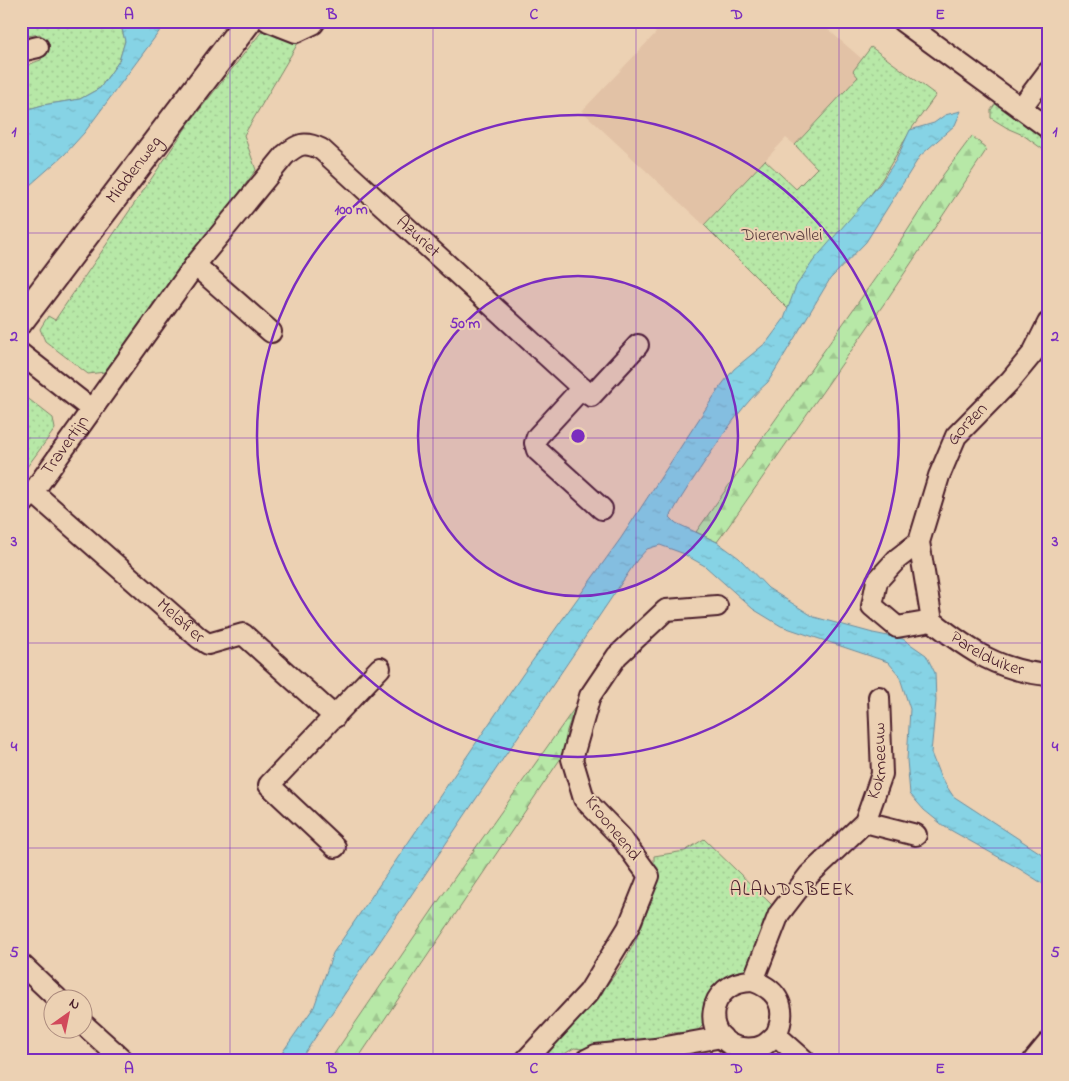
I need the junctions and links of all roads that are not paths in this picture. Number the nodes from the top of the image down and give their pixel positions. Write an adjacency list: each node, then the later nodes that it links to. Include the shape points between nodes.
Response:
1 (248, 21): 9 (main road, Middenweg)
2 (268, 21): 3 (street, via 296,32)
3 (315, 21)
4 (902, 21): 6 (street)
5 (1048, 72): 6 (street)
6 (1021, 108): 7 (street)
7 (1048, 128)
8 (195, 265): 11 (street); 14 (street, Azuriet, via 286,155 298,145 316,146); 15 (street, Azuriet)
9 (21, 320)
10 (1048, 323): 18 (street, Gorzen, via 1032,353 1010,381 956,436 939,476)
11 (272, 332)
12 (638, 345): 14 (street, via 592,396)
13 (21, 354): 15 (street)
14 (582, 388): 17 (street, via 535,443 537,450)
15 (91, 409): 16 (street, Travertijn)
16 (27, 499): 24 (street, Melafier, via 208,644 243,634)
17 (602, 509)
18 (919, 542): 20 (street, Gorzen); 20 (street, via 897,559 877,581 872,606 897,627)
19 (717, 606): 36 (street, Krooneend, via 666,610 617,656 590,696 572,760 584,799 620,836 649,876 628,928 589,992)
20 (932, 621): 22 (street, Parelduiker, via 960,643 1000,665)
21 (380, 668): 24 (street)
22 (1048, 675)
23 (878, 697): 25 (street, Kokmeeuw, via 882,774)
24 (334, 717): 27 (street, via 269,785)
25 (865, 822): 26 (street, Kokmeeuw); 29 (street, Kokmeeuw, via 809,875 779,914)
26 (916, 835)
27 (335, 847)
28 (21, 964): 30 (street)
29 (753, 981): 32 (street, via 770,990 781,1006 782,1016); 33 (street, via 734,984 718,997 713,1018)
30 (46, 988)
31 (92, 1032): 35 (street)
32 (776, 1035): 33 (street, via 764,1045 750,1050 734,1047); 38 (street)
33 (722, 1037): 37 (street, via 596,1055)
34 (1048, 1043): 39 (street)
35 (123, 1060)
36 (526, 1060)
37 (586, 1060)
38 (804, 1060)
39 (1034, 1060)

